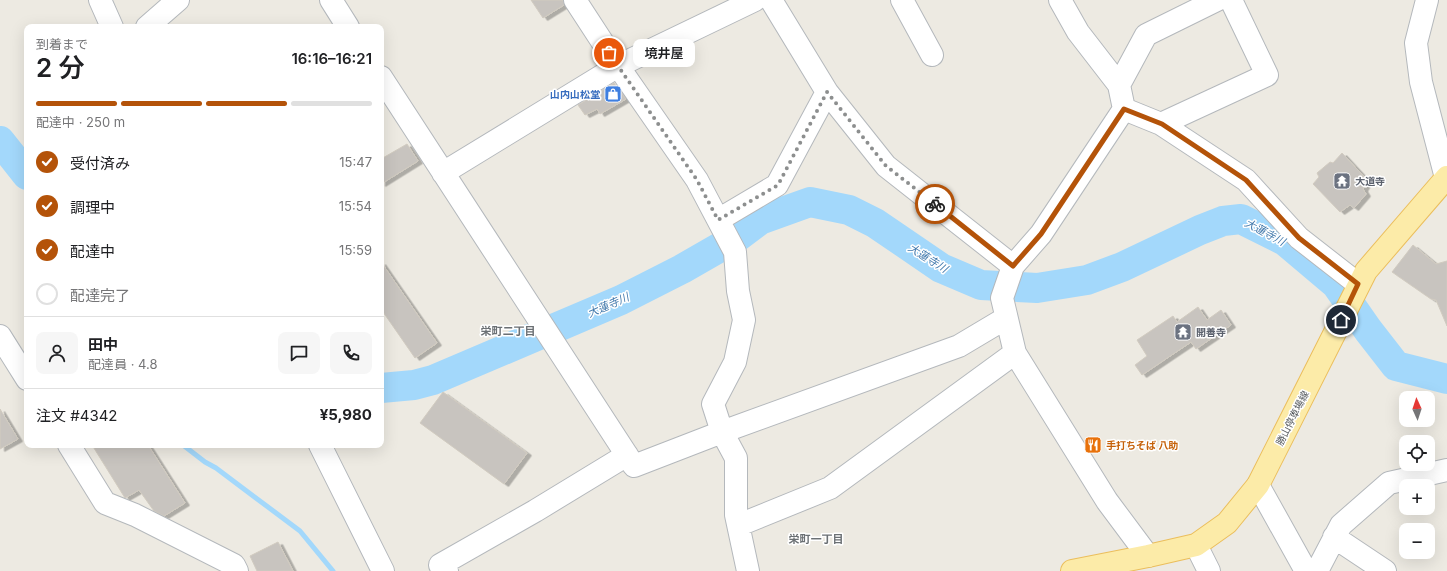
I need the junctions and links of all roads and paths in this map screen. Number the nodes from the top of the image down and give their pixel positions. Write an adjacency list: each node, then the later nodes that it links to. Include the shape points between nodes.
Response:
1 (100, 0): 12 (street)
2 (178, 0): 13 (street)
3 (331, 0): 14 (street)
4 (575, 0): 16 (street)
5 (755, 0): 16 (street)
6 (771, 0): 19 (street)
7 (902, 0): 15 (street)
8 (1060, 0): 18 (street, via 1078,32)
9 (1218, 0): 18 (street, via 1146,35)
10 (1231, 0): 21 (street, via 1267,75)
11 (1427, 0): 23 (street, via 1416,43 1421,82)
12 (111, 24)
13 (150, 24)
14 (346, 24)
15 (932, 55)
16 (618, 66): 22 (street); 24 (street, via 697,180)
17 (384, 82): 22 (street)
18 (1119, 85): 20 (street)
19 (827, 92): 24 (street, via 778,185); 25 (street, via 886,166)
20 (1124, 109): 21 (street); 25 (street, via 1041,234)
21 (1162, 124): 26 (street, via 1246,180 1299,238)
22 (443, 173): 34 (street)
23 (1447, 177): 26 (main road, 勝山停車場線, via 1366,271)
24 (718, 220): 31 (street, via 735,252 738,291 744,320 735,362 713,404)
25 (1013, 266): 27 (street, via 1002,298)
26 (1358, 284): 36 (main road, 勝山停車場線)
27 (1006, 318): 29 (street); 31 (street, via 959,346)
28 (0, 336): 30 (street)
29 (1015, 353): 37 (street, via 830,488); 40 (street, via 1108,501)
30 (24, 374)
31 (722, 432): 34 (street); 37 (street, via 736,458 736,514)
32 (71, 448): 43 (street, via 105,503 135,515 234,565)
33 (322, 448): 44 (street)
34 (631, 461): 41 (street, via 534,511)
35 (1447, 470): 38 (street, via 1389,483 1341,525)
36 (1258, 485): 39 (main road, 勝山停車場線, via 1227,523); 48 (street)
37 (739, 525): 45 (street)
38 (1334, 537): 49 (street); 50 (street)
39 (1196, 545): 40 (main road, 勝山停車場線); 47 (street)
40 (1148, 556): 42 (main road, 勝山停車場線)
41 (438, 569)
42 (1096, 569): 46 (main road, 勝山停車場線)
43 (237, 571)
44 (383, 571)
45 (748, 571)
46 (1072, 571)
47 (1208, 571)
48 (1306, 571)
49 (1317, 571)
50 (1385, 571)

